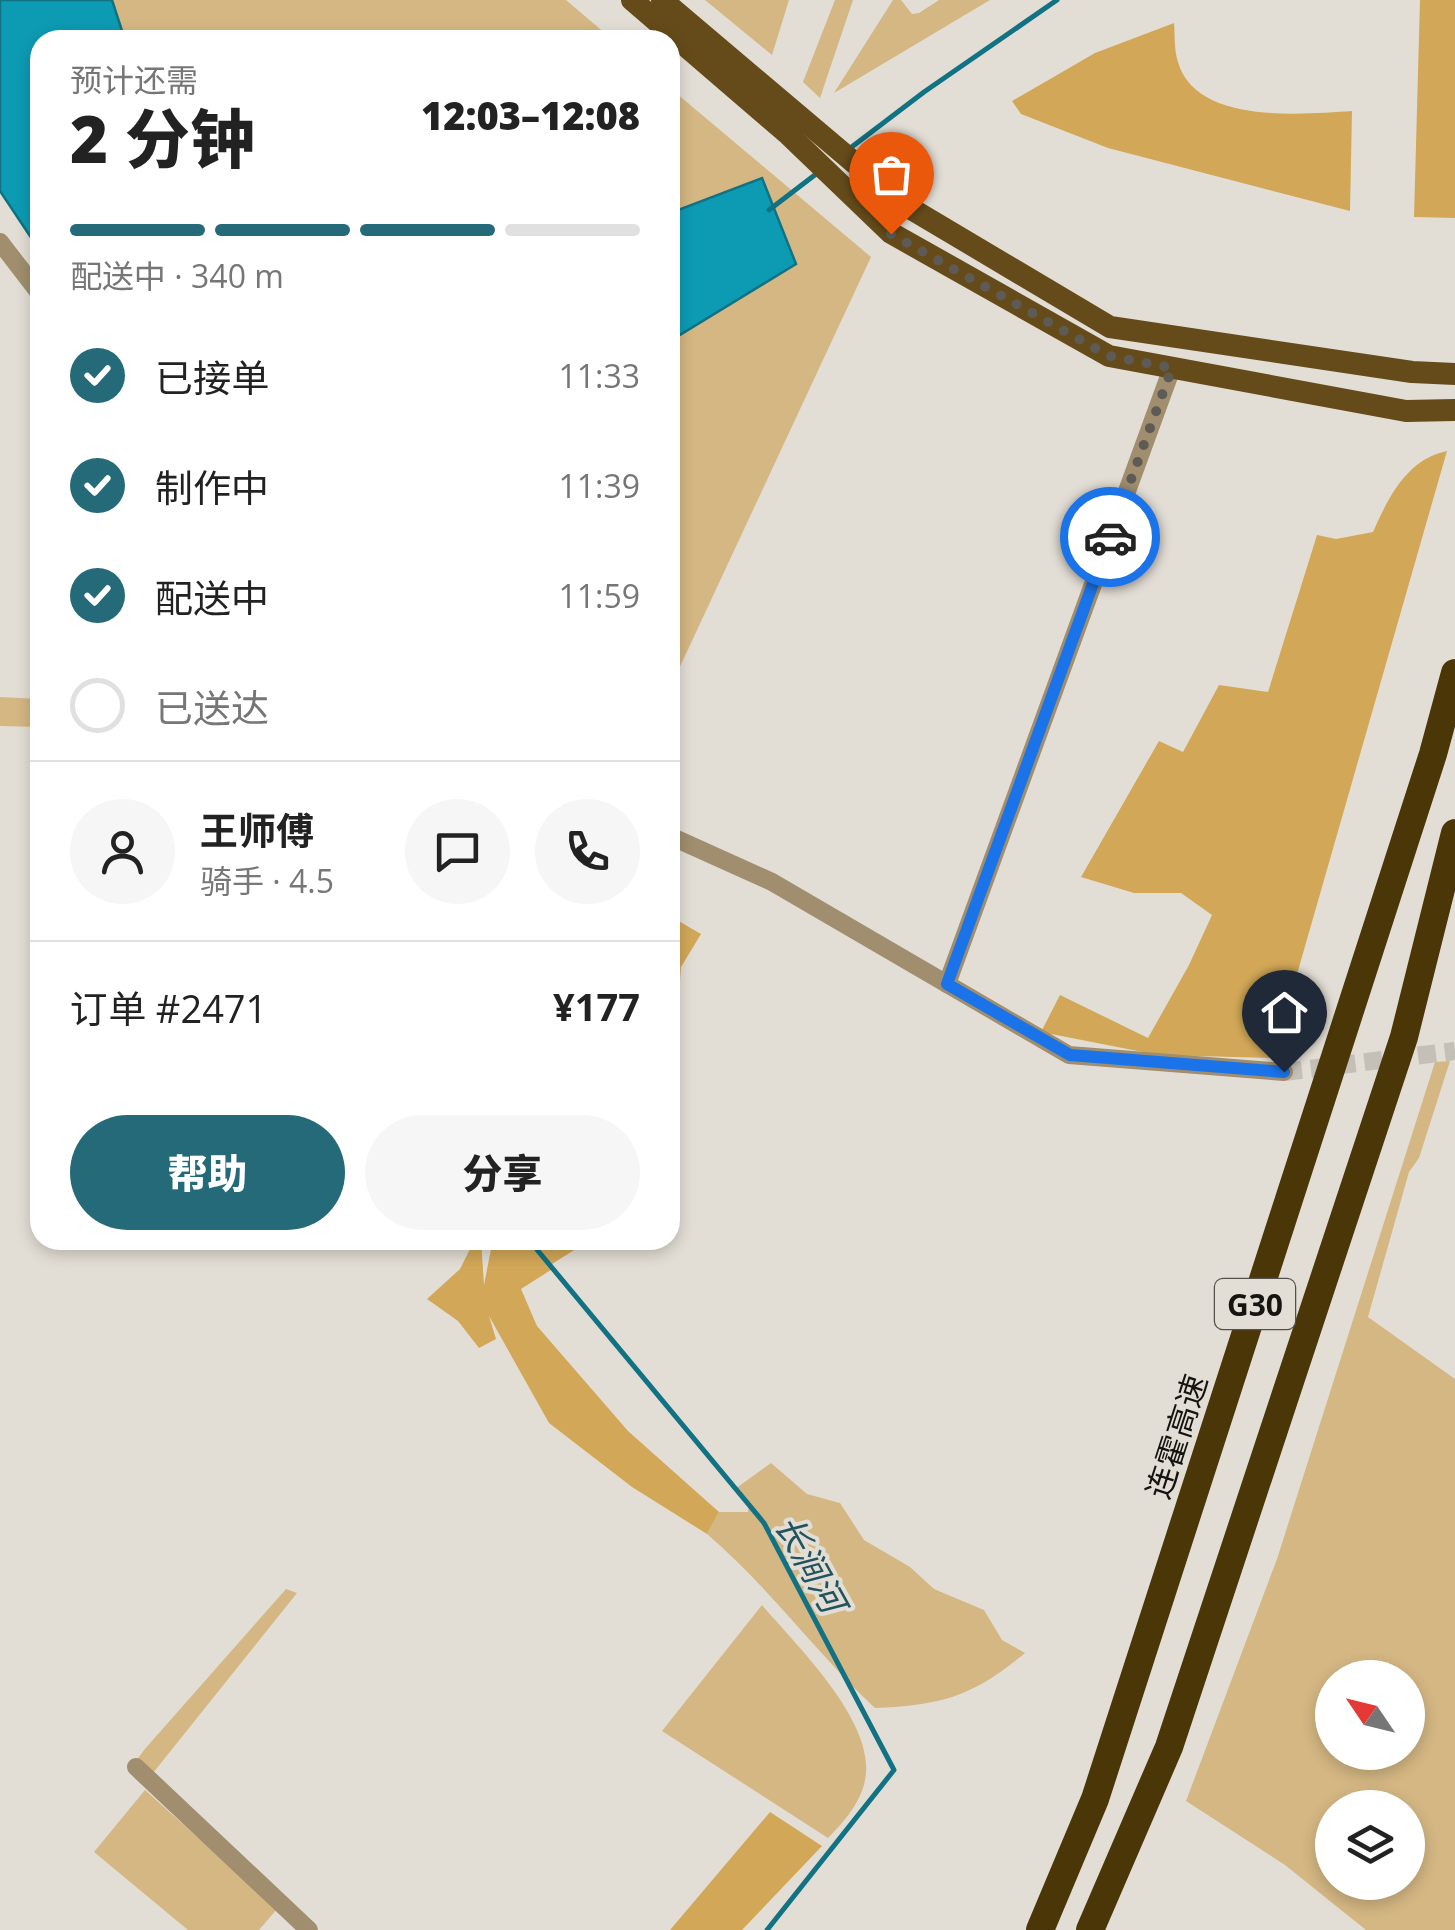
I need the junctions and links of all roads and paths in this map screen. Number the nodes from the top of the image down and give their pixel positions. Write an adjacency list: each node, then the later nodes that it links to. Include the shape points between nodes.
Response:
1 (632, 0): 3 (main road)
2 (662, 0): 5 (main road)
3 (670, 30)
4 (680, 38): 5 (main road)
5 (797, 129): 8 (main road, via 891,234 1109,356); 9 (main road, via 903,204 1110,327)
6 (0, 242): 7 (street)
7 (30, 281)
8 (1172, 368): 10 (main road, via 1406,411); 14 (street)
9 (1455, 374)
10 (1455, 410)
11 (1455, 673): 18 (highway, 连霍高速 / G30, via 1096,1799)
12 (1455, 833): 19 (highway, G30, via 1404,1036 1194,1672)
13 (680, 841): 14 (street, via 772,882)
14 (947, 984): 15 (street, via 1070,1055)
15 (1284, 1072)
16 (136, 1768): 17 (street)
17 (308, 1930)
18 (1040, 1930)
19 (1090, 1930)

